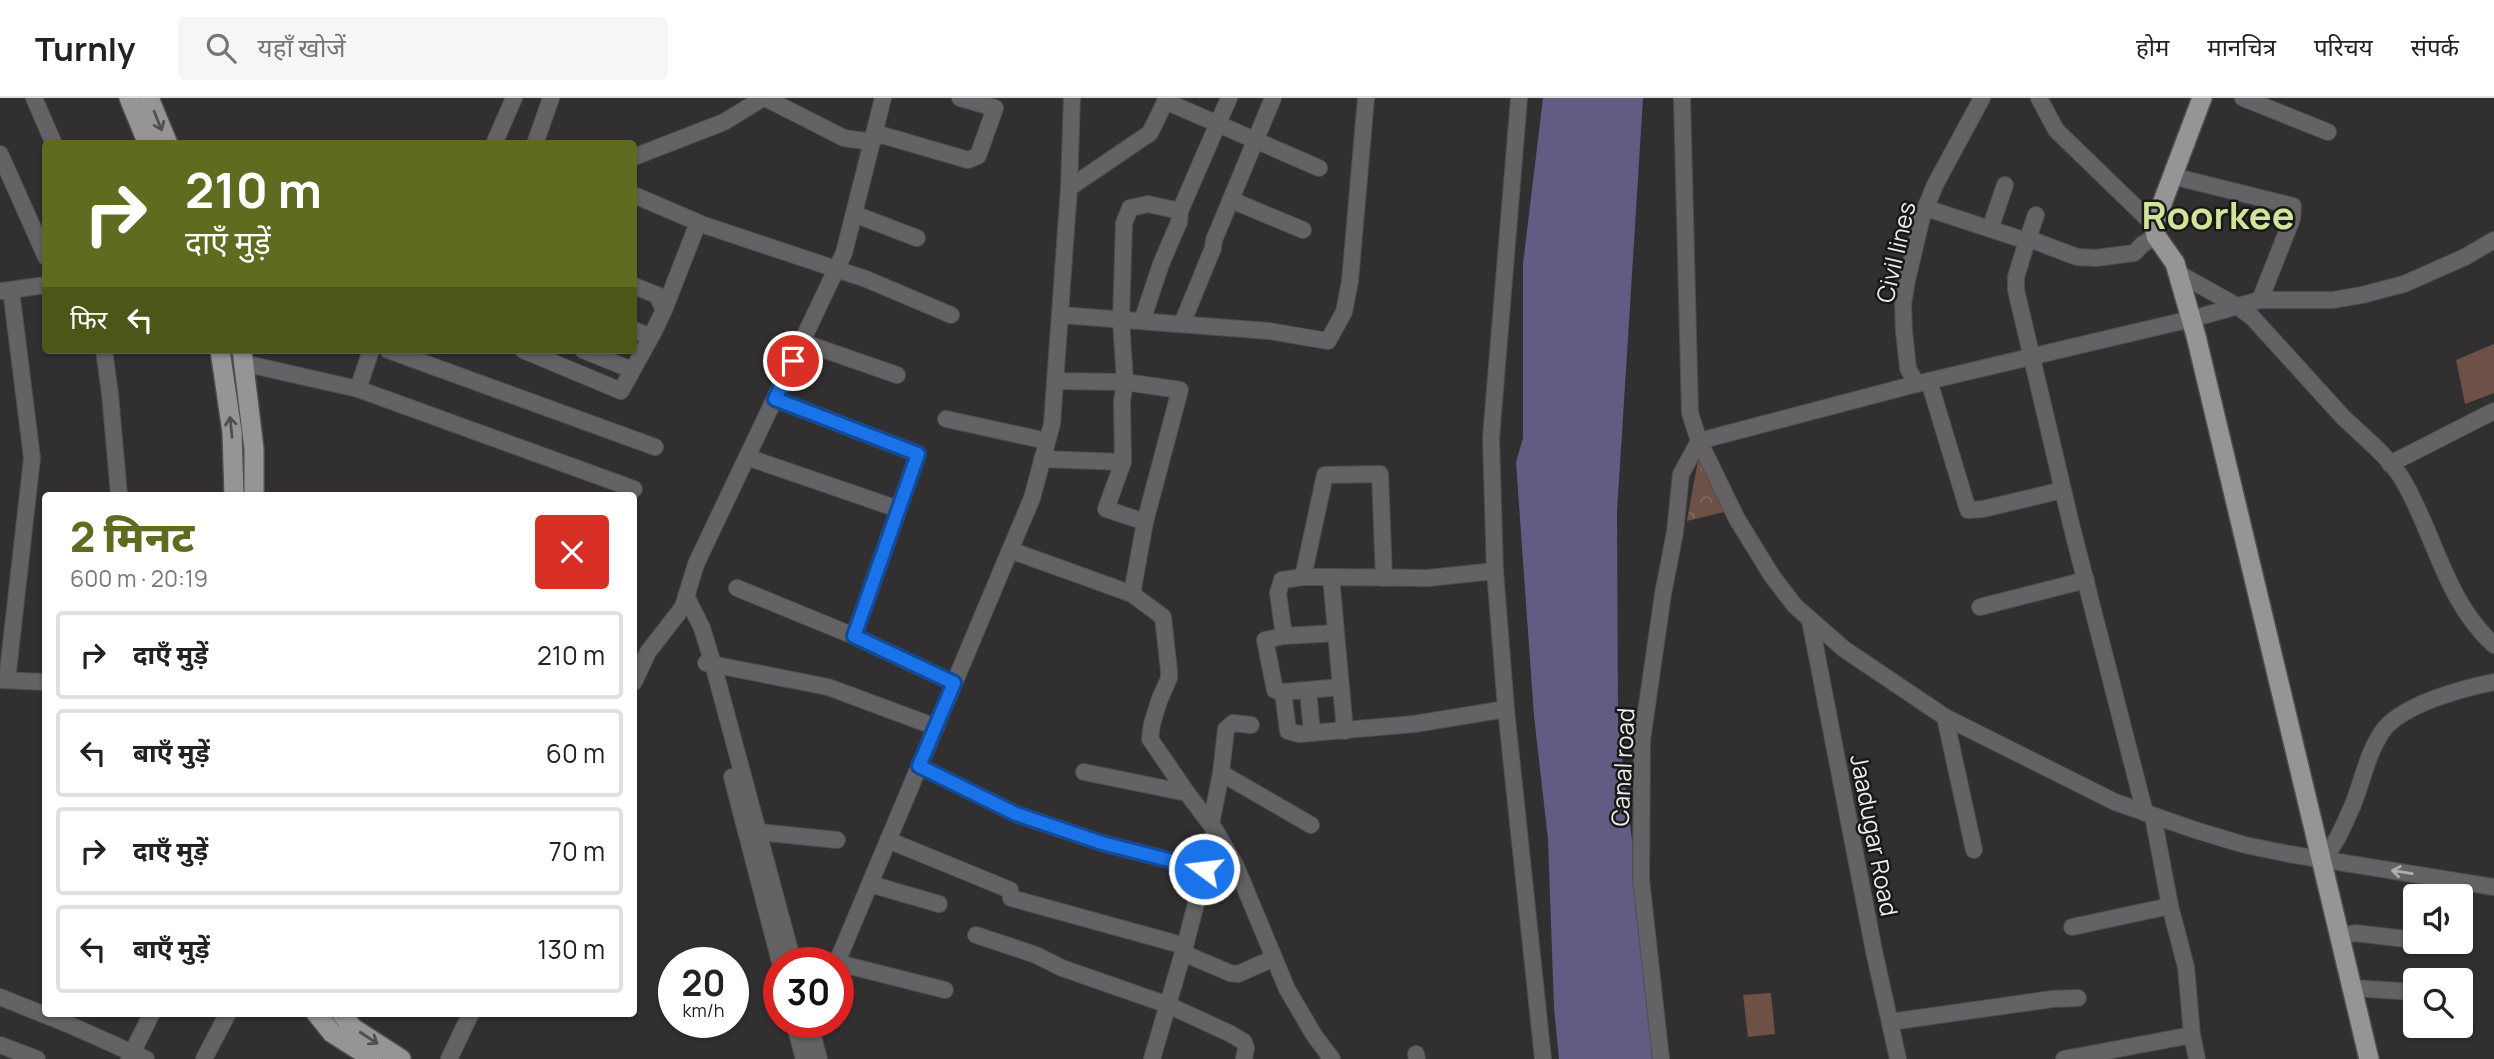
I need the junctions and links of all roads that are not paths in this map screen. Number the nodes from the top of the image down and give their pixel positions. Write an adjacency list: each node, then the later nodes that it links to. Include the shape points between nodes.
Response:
1 (34, 98): 23 (street)
2 (129, 98): 24 (main road)
3 (149, 98): 25 (main road, one-way to 25)
4 (514, 98): 26 (street)
5 (551, 98): 27 (street)
6 (764, 98): 22 (street, via 845,138); 30 (street, via 724,122)
7 (883, 98): 22 (street)
8 (960, 98): 22 (street, via 995,108 978,156 968,160 882,135)
9 (1072, 98): 34 (street)
10 (1230, 98): 20 (street)
11 (1273, 98): 28 (street)
12 (1366, 98): 62 (street, via 1350,281 1344,312 1333,335 1328,341)
13 (1519, 98): 98 (street, via 1491,438)
14 (1682, 98): 84 (street, via 1690,413)
15 (1982, 98): 37 (street, Civil lines)
16 (2039, 98): 44 (street, via 2056,130)
17 (2202, 98): 32 (main road)
18 (2243, 98): 21 (street)
19 (1166, 100): 20 (street); 34 (street, via 1150,133)
20 (1219, 124): 28 (street); 38 (street)
21 (2328, 132)
22 (872, 138): 39 (street)
23 (52, 140)
24 (146, 140)
25 (166, 140)
26 (496, 140)
27 (536, 140)
28 (1255, 141): 31 (street); 36 (street)
29 (0, 154): 48 (street)
30 (637, 156)
31 (1318, 167)
32 (2172, 176): 44 (main road); 54 (street, via 2293,206)
33 (2005, 185): 42 (street)
34 (1069, 188): 58 (street)
35 (637, 196): 41 (street)
36 (1231, 200): 43 (street); 62 (street)
37 (1926, 208): 42 (street); 78 (street, Civil lines, via 1903,304 1908,368)
38 (1180, 211): 60 (street, via 1148,204 1130,208 1124,223); 61 (street)
39 (854, 214): 45 (street); 49 (street)
40 (2036, 215): 47 (street)
41 (698, 223): 49 (street); 56 (street)
42 (1990, 229): 47 (street)
43 (1303, 230)
44 (2155, 230): 47 (street, via 2134,253 2096,258); 50 (main road)
45 (917, 238)
46 (2494, 240): 54 (street, via 2404,284 2362,295 2333,300)
47 (2027, 242): 73 (street, via 2015,277)
48 (42, 248)
49 (837, 269): 57 (street); 65 (street)
50 (2178, 273): 55 (street); 59 (main road)
51 (42, 286): 53 (street)
52 (637, 287): 56 (street, via 657,295)
53 (5, 291): 114 (street, via 32,458)
54 (2260, 300): 55 (street)
55 (2237, 306): 59 (street); 89 (street)
56 (664, 310): 64 (street)
57 (951, 315)
58 (1060, 315): 60 (street); 76 (street)
59 (2191, 319): 73 (street); 138 (main road)
60 (1121, 320): 61 (street); 77 (street)
61 (1142, 321): 62 (street)
62 (1182, 324)
63 (637, 331): 64 (street)
64 (653, 333): 74 (street)
65 (802, 342): 75 (street); 80 (street)
66 (104, 354): 92 (street)
67 (221, 354): 93 (main road, one-way to 67, via 232,432)
68 (370, 354): 79 (street)
69 (399, 354): 85 (street)
70 (533, 354): 74 (street, via 621,391)
71 (593, 354): 74 (street)
72 (242, 356): 79 (street); 94 (main road, via 254,449)
73 (2031, 357): 78 (street); 91 (street)
74 (632, 370)
75 (897, 375)
76 (1055, 381): 77 (street); 83 (street)
77 (1125, 382): 88 (street); 96 (street, via 1180,390)
78 (1922, 382): 84 (street); 91 (street, Civil lines, via 1968,510)
79 (358, 389): 90 (street)
80 (775, 399): 86 (street); 95 (street, via 918,454)
81 (2494, 411): 89 (street)
82 (946, 419): 83 (street)
83 (1047, 441): 87 (street)
84 (1699, 441): 107 (street, via 1737,519 1772,576); 184 (street, Canal road, via 1681,474 1642,740 1641,879)
85 (655, 447)
86 (747, 457): 95 (street); 105 (street, via 696,564)
87 (1042, 459): 88 (street); 97 (street, via 1032,498)
88 (1123, 463): 96 (street, via 1106,509)
89 (2390, 464): 111 (street, via 2420,513 2470,620)
90 (634, 489)
91 (2063, 490): 102 (street)
92 (119, 492)
93 (233, 492)
94 (254, 492)
95 (898, 509): 109 (street)
96 (1145, 522): 104 (street)
97 (1010, 550): 104 (street); 117 (street)
98 (1495, 571): 101 (street); 121 (street)
99 (1303, 577): 100 (street); 101 (street, via 1325,475 1380,474); 110 (street, via 1282,580 1278,593)
100 (1331, 577): 101 (street); 108 (street)
101 (1384, 578)
102 (2086, 580): 106 (street); 131 (street)
103 (737, 588): 109 (street)
104 (1132, 594): 130 (street, via 1163,617 1169,678 1150,739)
105 (685, 601): 112 (street); 113 (street, via 648,652)
106 (1980, 607)
107 (1810, 620): 122 (street, via 1844,649); 167 (street, Jaadugar Road)
108 (1336, 633): 110 (street); 118 (street)
109 (854, 636): 117 (street)
110 (1284, 636): 120 (street, via 1265,640 1272,682 1275,690)
111 (2494, 645)
112 (707, 663): 124 (street, via 828,687); 134 (street)
113 (637, 676)
114 (4, 680): 116 (street)
115 (2494, 681): 138 (street, via 2426,703 2388,724 2339,837)
116 (42, 682)
117 (954, 683): 124 (street)
118 (1341, 687): 119 (street); 125 (street)
119 (1308, 690): 120 (street); 126 (street)
120 (1283, 692): 126 (street, via 1288,731)
121 (1506, 709): 125 (street); 183 (street)
122 (1945, 717): 131 (street); 137 (street)
123 (1251, 725): 129 (street, via 1233,723 1226,729)
124 (936, 726): 127 (street)
125 (1345, 731): 126 (street)
126 (1312, 733)
127 (919, 766): 136 (street); 139 (street, via 1016,814 1102,843)
128 (1084, 772): 130 (street)
129 (1221, 774): 132 (street); 133 (street)
130 (1186, 793): 133 (street)
131 (2149, 815): 138 (street, via 2245,845); 143 (street)
132 (1311, 825)
133 (1213, 827): 139 (street); 152 (street, via 1235,864)
134 (753, 831): 135 (street); 148 (street); 149 (street)
135 (836, 840)
136 (888, 840): 140 (street); 151 (street, via 1010,890 1011,898)
137 (1974, 850)
138 (2322, 859): 141 (street, one-way to 138); 146 (main road)
139 (1204, 869): 151 (street)
140 (870, 884): 142 (street); 150 (street)
141 (2494, 887)
142 (939, 904)
143 (2170, 906): 144 (street); 168 (street, via 2186,967)
144 (2071, 927)
145 (976, 935): 159 (street)
146 (2340, 936): 147 (street, via 2355,933); 154 (main road)
147 (2403, 939)
148 (776, 947)
149 (788, 947)
150 (844, 947)
151 (1184, 950): 152 (street, via 1238,974); 159 (street)
152 (1274, 958): 182 (street, via 1287,989)
153 (854, 967): 155 (street)
154 (2353, 988): 156 (street); 188 (main road)
155 (944, 990)
156 (2403, 991)
157 (0, 997): 160 (street)
158 (2078, 998): 167 (street)
159 (1168, 1005): 173 (street); 181 (street, via 1244,1042)
160 (42, 1016)
161 (45, 1017): 172 (street)
162 (151, 1017): 172 (street)
163 (226, 1017): 175 (street)
164 (319, 1017): 176 (main road, via 332,1033)
165 (344, 1017): 177 (main road, one-way to 177, via 353,1028)
166 (469, 1017): 178 (street)
167 (1890, 1022): 185 (street, Jaadugar Road)
168 (2192, 1035): 186 (street); 187 (street)
169 (805, 1038): 179 (street)
170 (810, 1038): 180 (street)
171 (0, 1045): 174 (street)
172 (136, 1057)
173 (1157, 1058)
174 (37, 1059)
175 (204, 1059)
176 (373, 1059)
177 (401, 1059)
178 (449, 1059)
179 (804, 1059)
180 (819, 1059)
181 (1244, 1059)
182 (1332, 1059)
183 (1543, 1059)
184 (1661, 1059)
185 (1897, 1059)
186 (2064, 1059)
187 (2197, 1059)
188 (2369, 1059)

